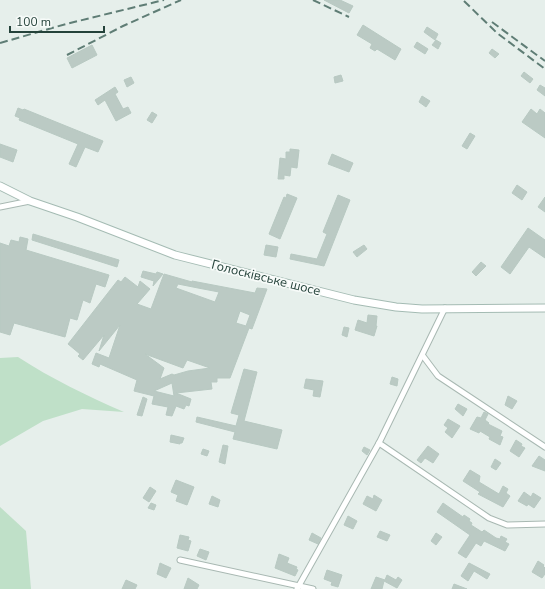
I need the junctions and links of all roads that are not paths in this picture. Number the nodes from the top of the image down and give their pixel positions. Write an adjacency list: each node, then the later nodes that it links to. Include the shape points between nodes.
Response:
1 (0, 186): 2 (street, Голосківське шосе)
2 (30, 201): 3 (street); 4 (street, Голосківське шосе, via 197,261 374,304 422,309)
3 (0, 207)
4 (445, 308): 5 (street, Голосківське шосе); 6 (street)
5 (545, 308)
6 (423, 356): 7 (street); 8 (street, via 438,376)
7 (379, 443): 9 (street, via 489,518 507,525); 11 (street)
8 (545, 447)
9 (545, 524)
10 (180, 560): 11 (street)
11 (298, 587): 12 (street)
12 (313, 589)

